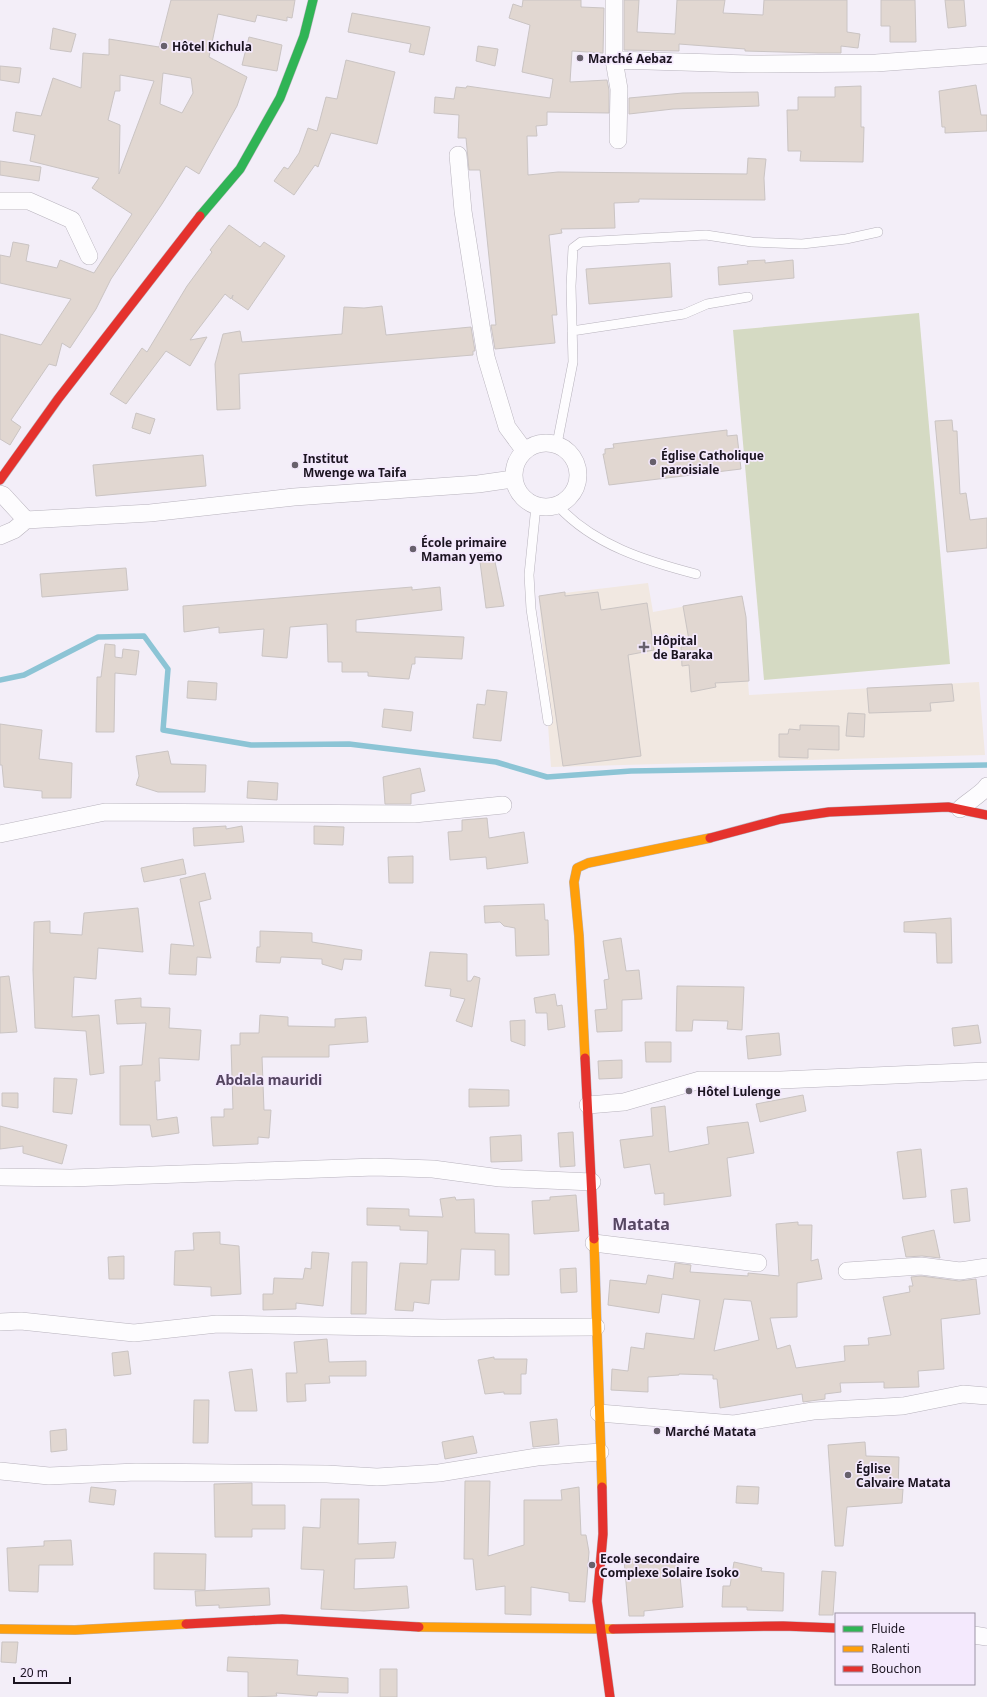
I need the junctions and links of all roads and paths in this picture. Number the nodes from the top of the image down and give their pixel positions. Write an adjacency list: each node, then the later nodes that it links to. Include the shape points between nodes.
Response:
1 (313, 0): 15 (street, via 304,36 280,98 240,169 204,210 58,399)
2 (614, 0): 4 (street)
3 (987, 55): 4 (street, via 868,63 749,64)
4 (614, 60): 5 (street, via 619,88)
5 (618, 140)
6 (458, 155): 13 (street, via 463,211 486,357 507,427)
7 (0, 201): 9 (street, via 28,201 72,220)
8 (878, 232): 11 (lane, via 802,244 752,242 706,235 581,242 573,248)
9 (89, 256)
10 (748, 297): 11 (lane, via 707,304 684,314)
11 (572, 331): 12 (lane, via 573,362)
12 (557, 444): 13 (street, via 540,443); 18 (street, via 570,453 578,467 579,482 571,497)
13 (524, 450): 14 (street, via 515,463)
14 (513, 479): 17 (street, via 517,491 525,500); 19 (street, via 150,513)
15 (0, 480)
16 (0, 494): 19 (street, via 8,499)
17 (536, 506): 18 (street); 22 (lane, via 529,575 531,609)
18 (558, 506): 21 (lane, via 572,521 597,538 657,564)
19 (26, 520): 20 (street, via 14,530)
20 (0, 536)
21 (696, 574)
22 (548, 721)
23 (987, 786): 25 (street)
24 (504, 805): 27 (street, via 414,814 105,812)
25 (960, 809): 26 (street); 29 (street, via 948,807 829,812 781,819 701,840 588,863 577,868 574,882)
26 (987, 815)
27 (0, 834)
28 (987, 1071): 29 (street, via 781,1080 700,1080 624,1102)
29 (588, 1105): 31 (street)
30 (0, 1177): 31 (street, via 79,1177 375,1167 432,1170 500,1178)
31 (592, 1182): 32 (street)
32 (594, 1243): 33 (street); 37 (street)
33 (758, 1263)
34 (987, 1267): 35 (street, via 960,1271 921,1266)
35 (847, 1271)
36 (0, 1322): 37 (street, via 21,1321 134,1333 217,1324 442,1328)
37 (596, 1327): 39 (street)
38 (987, 1396): 39 (street, via 962,1394 903,1406 814,1411 734,1424)
39 (599, 1413): 40 (street)
40 (600, 1452): 41 (street, via 537,1457 439,1473 377,1477 136,1472 49,1476); 44 (street, via 603,1534 597,1601)
41 (0, 1471)
42 (835, 1628): 44 (street, via 783,1626)
43 (0, 1629): 44 (street, via 76,1630 282,1619 430,1628)
44 (600, 1629): 47 (street)
45 (975, 1636): 46 (street)
46 (987, 1637)
47 (610, 1697)

